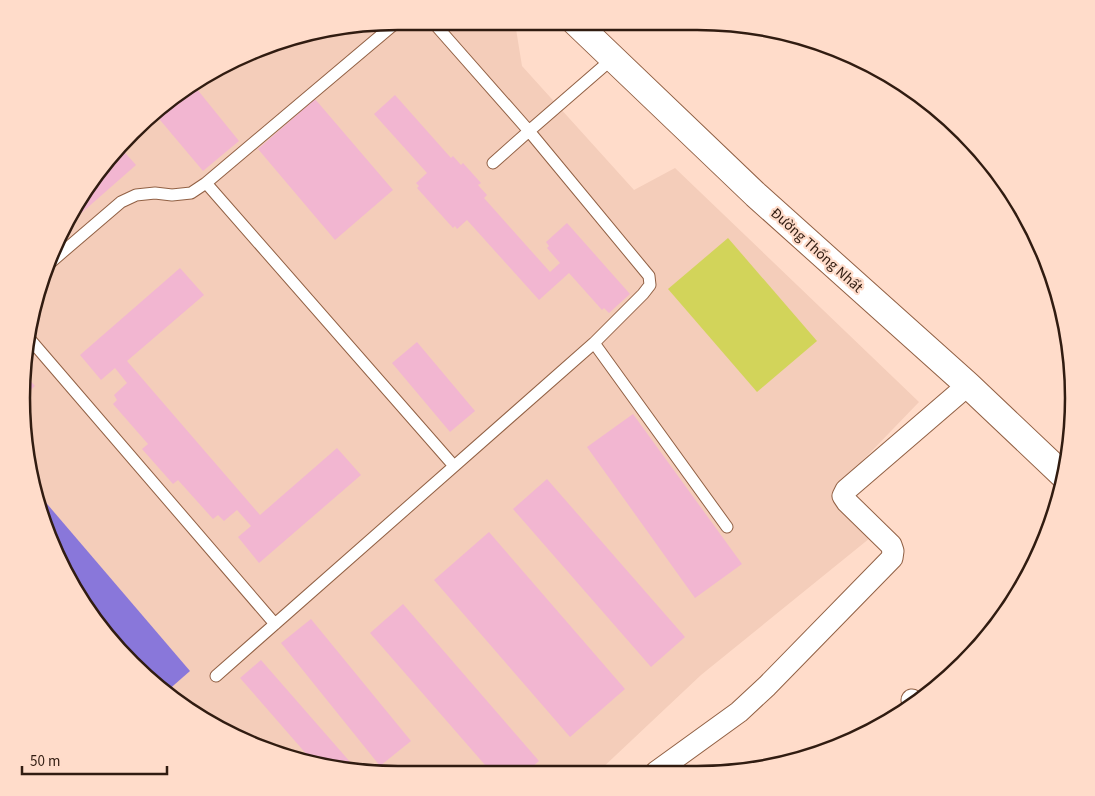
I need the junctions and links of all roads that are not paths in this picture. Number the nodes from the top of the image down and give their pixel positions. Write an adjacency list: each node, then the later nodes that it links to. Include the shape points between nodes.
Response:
1 (387, 30): 7 (lane)
2 (440, 30): 5 (lane)
3 (583, 30): 4 (street, Đường Thống Nhất)
4 (612, 59): 5 (lane); 11 (street, Đường Thống Nhất, via 756,195)
5 (529, 131): 6 (lane); 9 (lane, via 649,276 650,285 643,294)
6 (493, 163)
7 (206, 182): 8 (lane, via 191,193 136,195 121,202); 12 (lane)
8 (59, 255)
9 (594, 343): 12 (lane); 14 (lane)
10 (34, 345): 15 (lane)
11 (968, 385): 13 (street, Đường Thống Nhất); 17 (street, via 843,496 891,545 892,558 739,712)
12 (454, 466): 15 (lane)
13 (1058, 470)
14 (727, 527)
15 (276, 624): 16 (lane)
16 (216, 676)
17 (664, 766)

